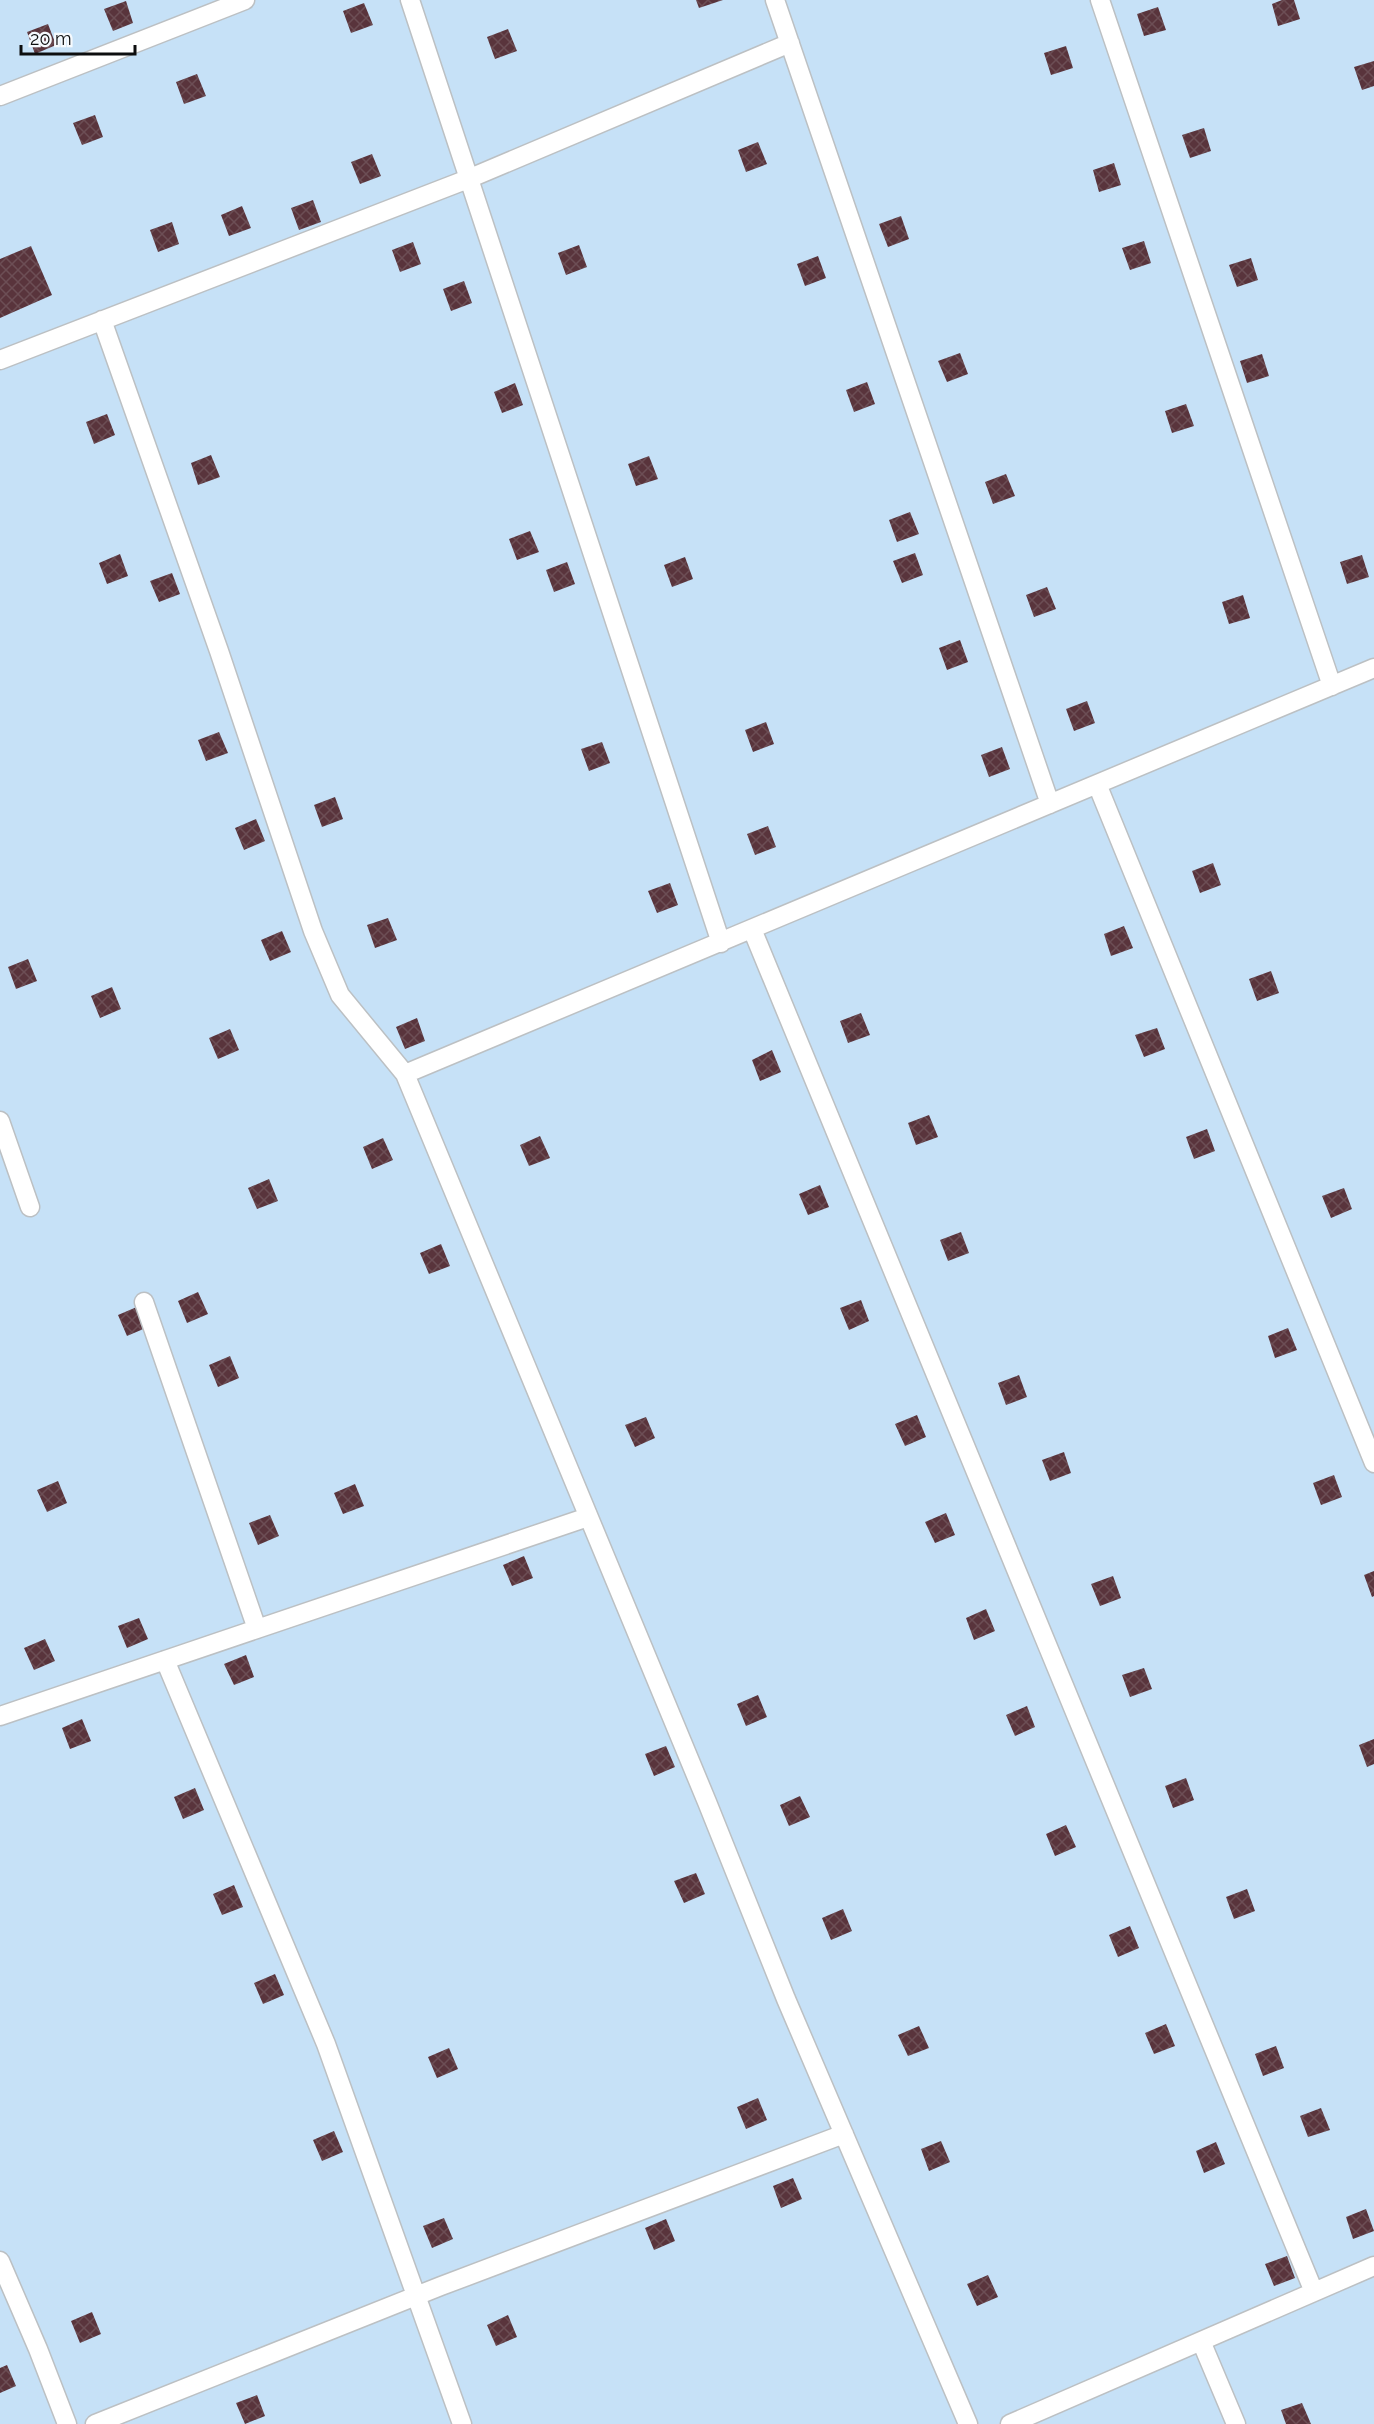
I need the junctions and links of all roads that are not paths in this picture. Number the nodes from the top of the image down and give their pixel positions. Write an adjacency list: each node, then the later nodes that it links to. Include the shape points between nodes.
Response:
1 (245, 0): 6 (lane)
2 (410, 0): 7 (lane)
3 (775, 0): 5 (lane)
4 (1100, 0): 11 (lane)
5 (790, 42): 7 (lane); 13 (lane)
6 (0, 96)
7 (468, 178): 8 (lane); 15 (lane)
8 (102, 320): 9 (lane); 16 (lane, via 313,931 340,995)
9 (0, 360)
10 (1374, 668): 11 (lane)
11 (1332, 686): 12 (lane)
12 (1097, 784): 13 (lane); 20 (lane)
13 (1050, 804): 14 (lane)
14 (752, 929): 15 (lane); 28 (lane)
15 (721, 943): 16 (lane)
16 (405, 1074): 21 (lane)
17 (0, 1121): 18 (lane)
18 (30, 1207)
19 (144, 1302): 22 (lane)
20 (1374, 1463)
21 (588, 1517): 22 (lane); 25 (lane)
22 (257, 1629): 23 (lane)
23 (165, 1660): 24 (lane); 29 (lane, via 326,2044)
24 (0, 1716)
25 (844, 2134): 29 (lane); 34 (lane)
26 (0, 2261): 31 (lane)
27 (1374, 2266): 28 (lane)
28 (1314, 2292): 30 (lane)
29 (417, 2296): 32 (lane); 33 (lane)
30 (1201, 2341): 35 (lane); 36 (lane)
31 (67, 2424)
32 (95, 2424)
33 (462, 2424)
34 (968, 2424)
35 (1010, 2424)
36 (1236, 2424)

